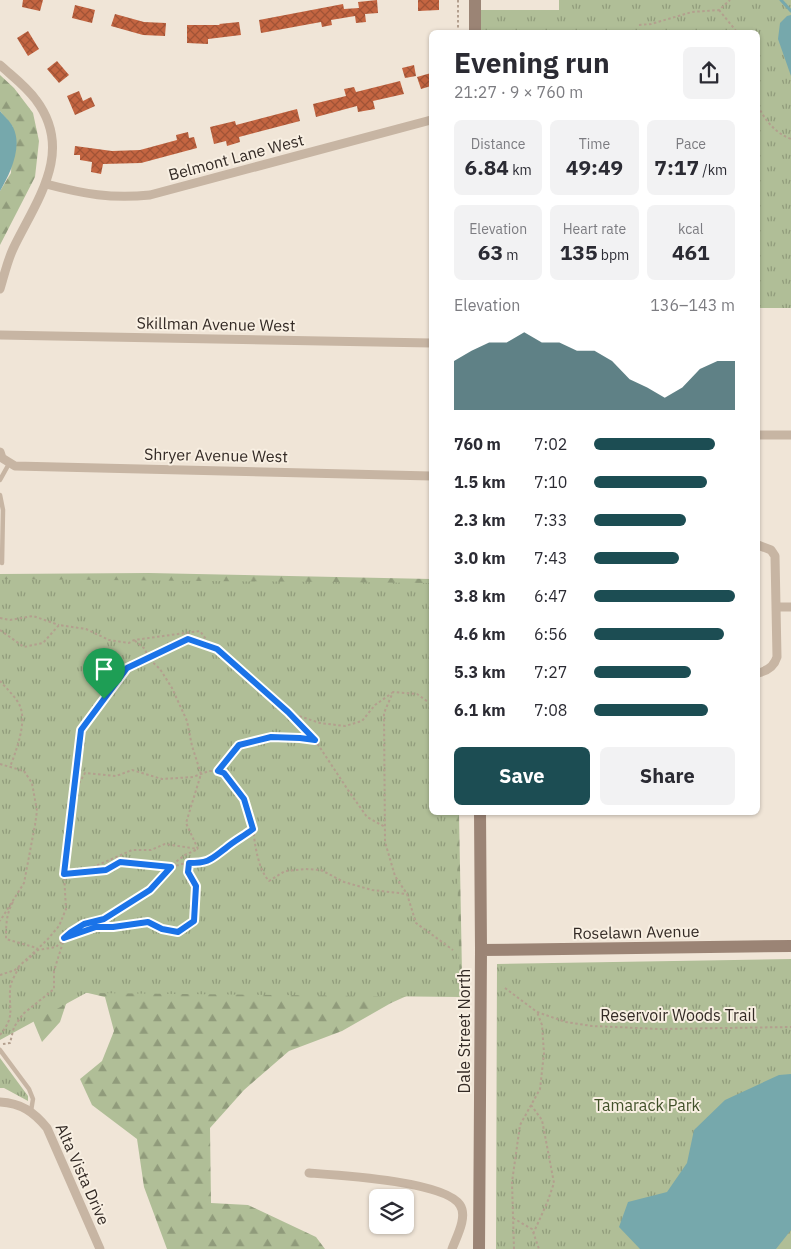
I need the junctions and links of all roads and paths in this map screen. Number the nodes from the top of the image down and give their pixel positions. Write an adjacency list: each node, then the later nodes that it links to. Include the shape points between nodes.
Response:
1 (458, 0): 6 (path)
2 (475, 0): 7 (main road)
3 (730, 0): 4 (path)
4 (719, 10): 5 (path, via 692,12); 8 (path)
5 (639, 25)
6 (458, 30)
7 (475, 30)
8 (735, 30)
9 (0, 64): 13 (street, via 36,100 49,125 52,154)
10 (760, 110): 12 (path, via 764,119 782,136)
11 (429, 121): 13 (street, Belmont Lane West, via 150,195 108,197)
12 (791, 139)
13 (46, 184): 14 (street, via 12,252)
14 (0, 289)
15 (0, 335): 16 (street, Skillman Avenue West)
16 (429, 343)
17 (760, 435): 18 (street)
18 (791, 435)
19 (4, 458): 20 (street, Shryer Avenue West, via 15,466); 21 (lane)
20 (429, 476)
21 (0, 480)
22 (0, 495): 24 (lane, via 4,510)
23 (760, 546): 25 (street, via 771,550 775,556)
24 (2, 563)
25 (777, 607): 26 (street); 33 (street, via 777,657 772,667)
26 (791, 607)
27 (0, 618): 28 (path, via 10,620 33,616)
28 (59, 625): 29 (path, via 43,644 24,647); 30 (path, via 86,629 109,640 129,644)
29 (0, 630)
30 (134, 640): 31 (path, via 200,631); 32 (path, via 145,649)
31 (212, 647): 32 (path, via 188,639); 37 (path)
32 (148, 658): 42 (path, via 172,688 187,722); 43 (path, via 127,668 81,730)
33 (760, 673)
34 (0, 681): 40 (path, via 20,706 21,713 18,746)
35 (392, 692): 36 (path, via 417,694); 37 (path, via 375,705 362,722 345,726 320,723); 45 (path, via 384,713)
36 (429, 703)
37 (288, 712): 38 (path)
38 (315, 740): 41 (path, via 271,737 239,745); 45 (path, via 367,817)
39 (0, 764): 40 (path)
40 (10, 767): 52 (path, via 24,771 32,783 37,811)
41 (218, 771): 42 (path); 46 (path, via 224,773 244,799)
42 (201, 774): 43 (path, via 162,780 132,770 116,776 85,773); 47 (path, via 186,823)
43 (73, 795): 51 (path)
44 (480, 815): 59 (main road, Dale Street North)
45 (385, 827): 53 (path, via 385,842 395,876)
46 (253, 829): 48 (path, via 215,858); 53 (path, via 269,881 285,871 321,870 344,882 372,890)
47 (198, 849): 49 (path); 50 (path, via 165,844 151,850 132,850 90,869)
48 (189, 863): 49 (path); 55 (path, via 188,872 196,886 194,921 178,932 148,922 96,927)
49 (171, 867): 50 (path, via 120,862 106,870); 55 (path, via 150,890 104,919 84,924)
50 (72, 872): 51 (path)
51 (64, 874): 57 (path, via 66,909 59,926)
52 (20, 890): 54 (path); 57 (path, via 9,908 6,939)
53 (407, 894): 58 (path, via 416,923)
54 (0, 921)
55 (64, 938): 57 (path, via 56,947); 66 (path, via 54,971 54,989 23,1014 14,1027 10,1042)
56 (791, 946): 59 (main road, Roselawn Avenue)
57 (38, 949): 60 (path)
58 (453, 950)
59 (481, 950): 76 (main road, Dale Street North)
60 (20, 964): 61 (path, via 15,970); 65 (path, via 9,987 11,1007 8,1025)
61 (0, 975)
62 (505, 988): 63 (path, Reservoir Woods Trail)
63 (537, 1012): 64 (path, Reservoir Woods Trail, via 566,1022 592,1026 659,1029); 69 (path, via 542,1025 544,1053 540,1089)
64 (791, 1027)
65 (0, 1035)
66 (0, 1045)
67 (0, 1050): 70 (lane, via 29,1089)
68 (0, 1102): 70 (street, via 19,1105)
69 (531, 1105): 72 (path, via 520,1125 512,1182); 73 (path, via 542,1120 554,1183)
70 (33, 1113): 74 (street, Alta Vista Drive, via 47,1128)
71 (309, 1173): 75 (street, via 354,1175 404,1183 451,1197 460,1205 463,1216)
72 (513, 1218): 73 (path, via 532,1229); 77 (path)
73 (533, 1234): 78 (path)
74 (100, 1249)
75 (452, 1249)
76 (479, 1249)
77 (514, 1249)
78 (539, 1249)

